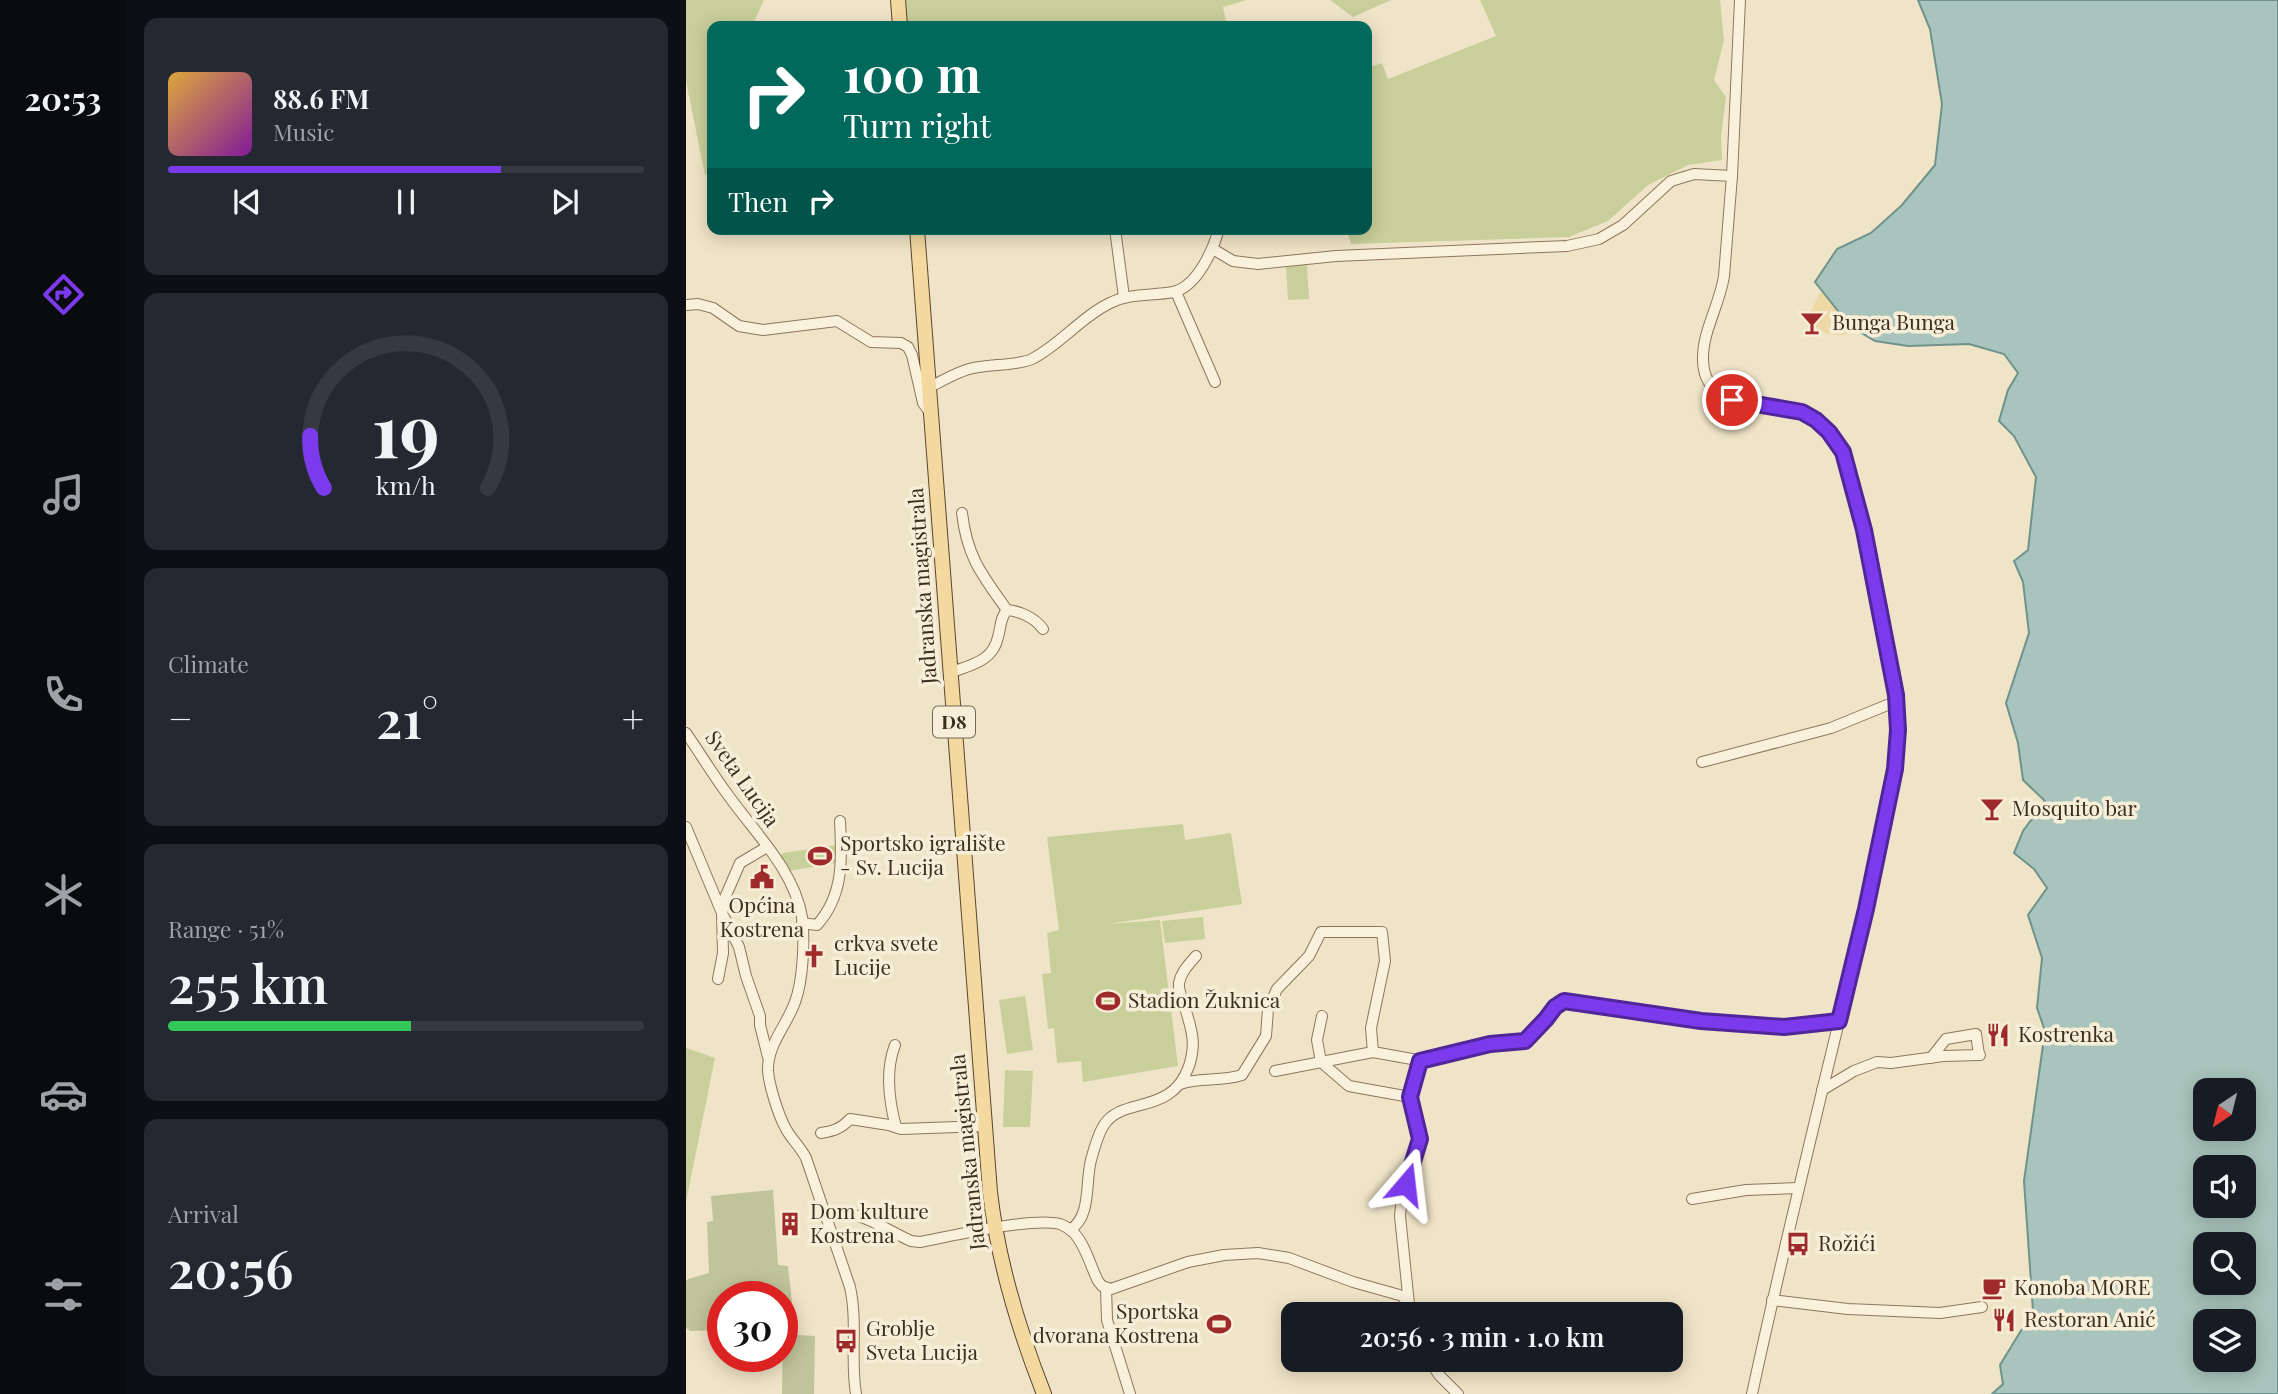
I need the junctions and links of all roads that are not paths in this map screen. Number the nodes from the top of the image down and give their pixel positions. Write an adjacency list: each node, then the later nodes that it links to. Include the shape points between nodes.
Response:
1 (898, 0): 3 (main road)
2 (1740, 0): 4 (street)
3 (900, 21)
4 (1732, 176): 8 (street, via 1694,174 1671,181 1623,225 1599,239 1567,246 1258,264 1233,261); 19 (street, via 1724,276 1704,348 1704,370 1710,384 1726,397 1793,410 1816,420 1843,452 1864,530)
5 (917, 235): 13 (main road, Jadranska magistrala / D8)
6 (1116, 235): 10 (street)
7 (1217, 235): 8 (street)
8 (1213, 249): 9 (street, via 1201,270)
9 (1176, 292): 10 (street); 12 (street)
10 (1124, 297): 13 (street, via 1090,313 1030,360 968,369)
11 (686, 305): 14 (street, via 713,308 738,326 764,330 837,321 871,342 901,343 912,355 923,403)
12 (1215, 382)
13 (930, 387): 14 (main road, Jadranska magistrala / D8)
14 (932, 414): 18 (main road, Jadranska magistrala / D8)
15 (962, 513): 16 (street, via 975,565)
16 (1007, 610): 17 (street, via 1034,619); 18 (street, via 992,651 979,662)
17 (1043, 629)
18 (950, 673): 41 (main road, Jadranska magistrala / D8)
19 (1897, 701): 21 (street, via 1831,728); 30 (street, via 1895,769)
20 (686, 733): 24 (street, Sveta Lucija)
21 (1702, 762)
22 (841, 821): 26 (street, via 839,886 817,925)
23 (686, 827): 25 (street, Sveta Lucija)
24 (767, 847): 25 (street, Sveta Lucija, via 736,868); 26 (street, Sveta Lucija, via 791,883)
25 (722, 913): 28 (street, Sveta Lucija); 34 (street, Sveta Lucija, via 739,947)
26 (802, 923): 34 (street, Sveta Lucija, via 799,989)
27 (1196, 956): 38 (street, via 1178,987 1195,1044)
28 (718, 979)
29 (1322, 1016): 36 (street, via 1317,1040)
30 (1839, 1021): 35 (street, via 1784,1027 1701,1021 1564,1001 1525,1041 1490,1044); 39 (street)
31 (895, 1045): 42 (street, via 889,1078)
32 (1373, 1052): 35 (street); 36 (street); 38 (street, via 1371,1028 1385,961 1382,932 1321,932 1309,956 1276,989 1268,1009 1266,1037 1242,1075)
33 (1931, 1058): 33 (street, via 1980,1055 1976,1034 1946,1039); 39 (street, via 1877,1062)
34 (769, 1059): 46 (street, Sveta Lucija, via 770,1083 784,1126 801,1148)
35 (1420, 1061): 40 (street)
36 (1321, 1062): 37 (street); 40 (street, via 1349,1086)
37 (1275, 1071)
38 (1180, 1084): 48 (street, via 1151,1103 1114,1114 1104,1124 1090,1161 1083,1215)
39 (1822, 1090): 44 (street)
40 (1410, 1097): 52 (street, via 1420,1139 1400,1216)
41 (985, 1126): 42 (street); 47 (main road, Jadranska magistrala / D8)
42 (896, 1128): 43 (street, via 850,1119 844,1126)
43 (821, 1133)
44 (1798, 1188): 45 (street); 50 (street)
45 (1692, 1199)
46 (824, 1213): 47 (street, via 860,1215 920,1242); 55 (street, Sveta Lucija, via 854,1305)
47 (994, 1228): 48 (street, via 1045,1223); 56 (main road, Jadranska magistrala / D8, via 1013,1307)
48 (1070, 1230): 49 (street)
49 (1106, 1288): 51 (street, via 1188,1262 1258,1253 1289,1258 1403,1296); 57 (street, via 1107,1321)
50 (1772, 1300): 53 (street, via 1940,1313); 59 (street)
51 (1407, 1302)
52 (1410, 1302)
53 (1982, 1307)
54 (1437, 1372): 58 (street)
55 (856, 1394)
56 (1044, 1394)
57 (1130, 1394)
58 (1458, 1394)
59 (1752, 1394)

